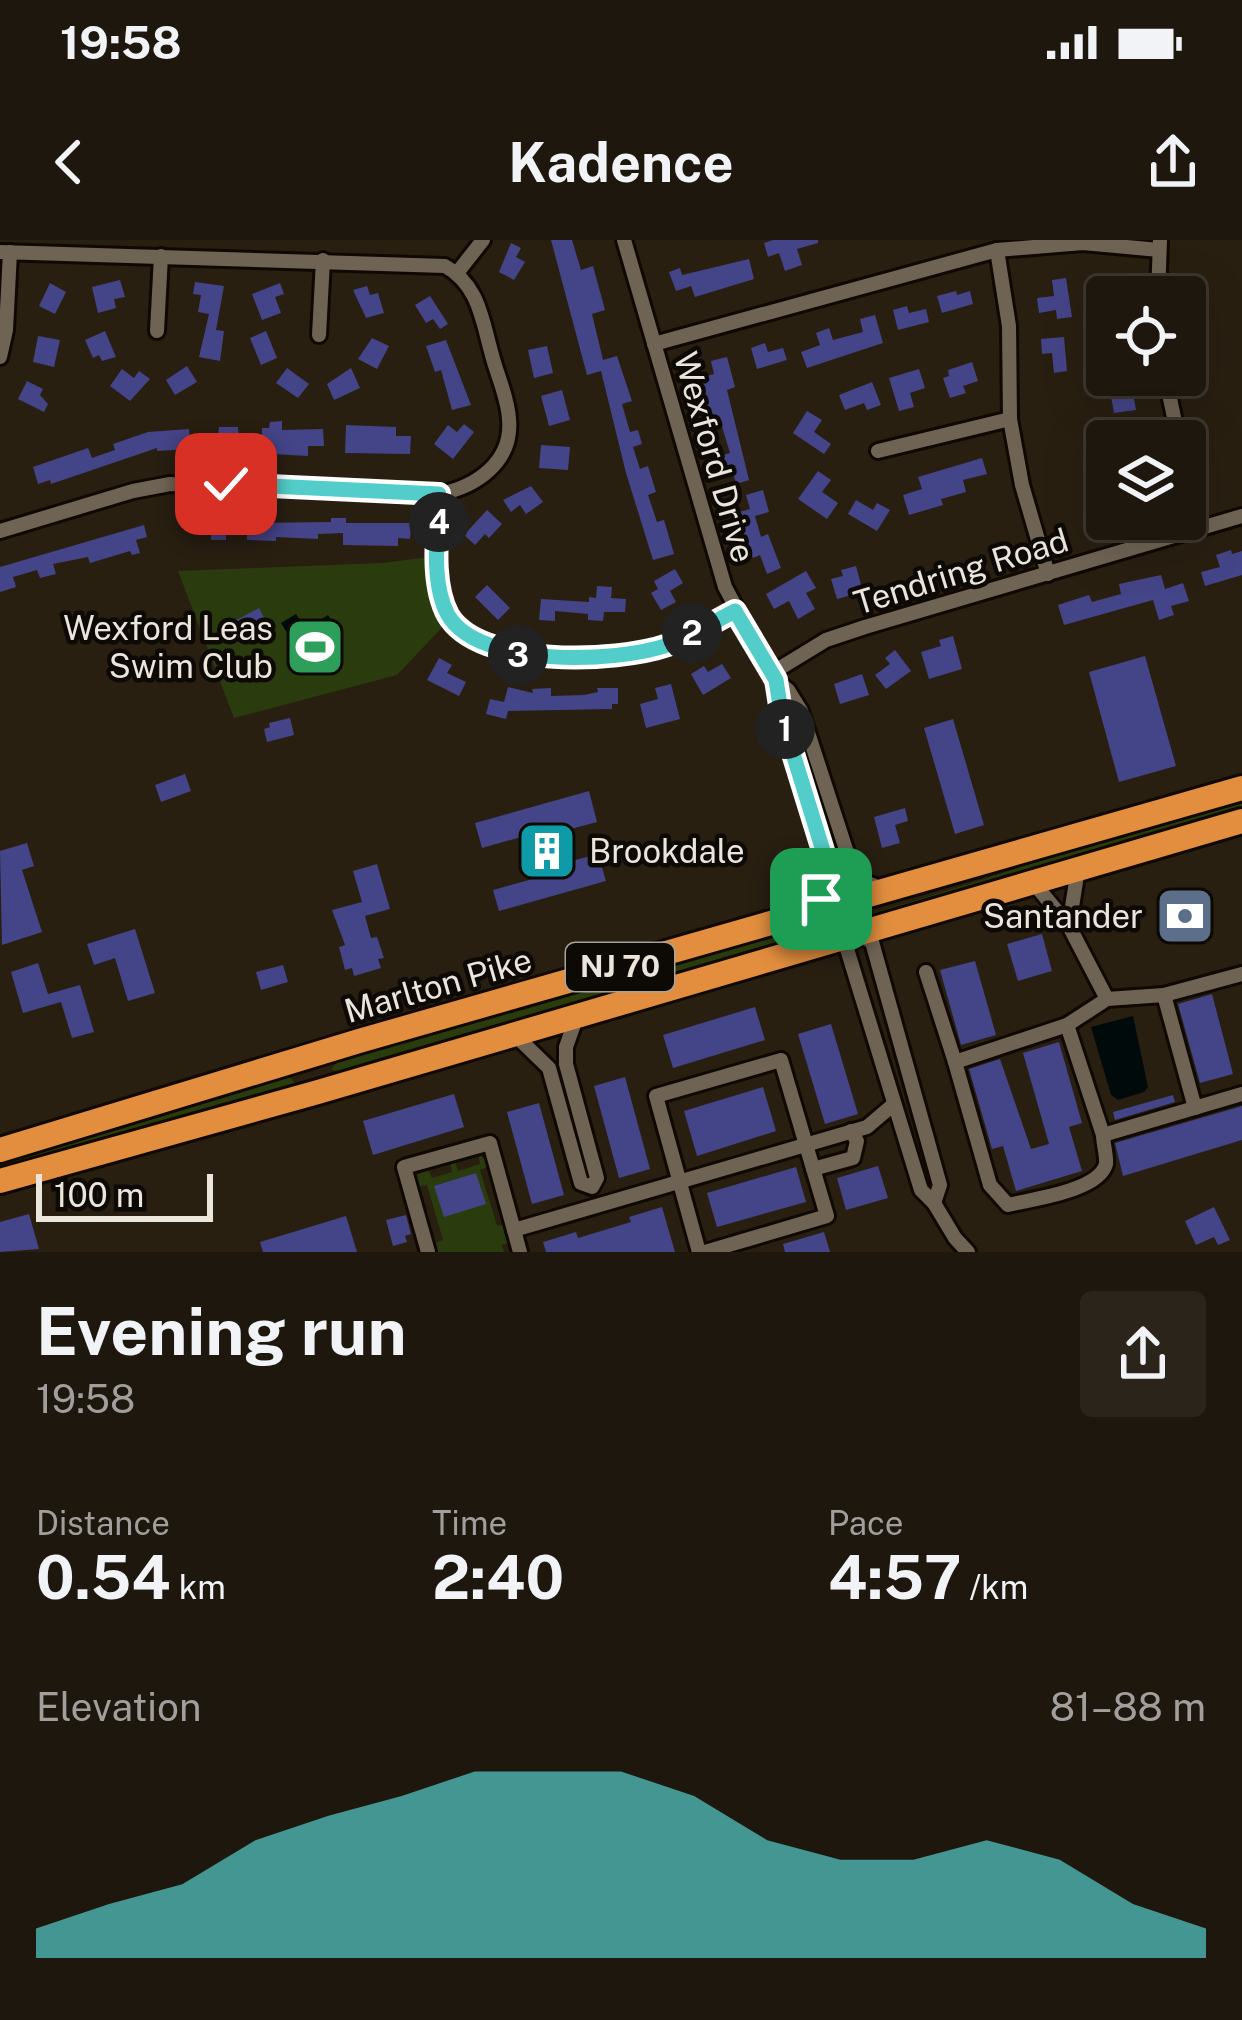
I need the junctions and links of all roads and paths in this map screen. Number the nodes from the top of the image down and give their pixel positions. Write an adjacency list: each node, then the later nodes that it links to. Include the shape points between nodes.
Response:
1 (483, 240): 8 (street)
2 (624, 240): 12 (street, Wexford Drive)
3 (1160, 245): 4 (street); 9 (street)
4 (997, 250): 12 (street); 14 (street, via 1009,326)
5 (5, 252): 6 (street); 13 (street)
6 (161, 256): 7 (street); 10 (street)
7 (323, 260): 8 (street, via 431,263); 11 (street)
8 (457, 273): 16 (street, via 476,298 509,418 507,442 484,477)
9 (1159, 276)
10 (158, 331)
11 (319, 335)
12 (654, 344): 22 (street, Wexford Drive)
13 (0, 357)
14 (1010, 418): 15 (street); 21 (street)
15 (878, 451)
16 (439, 494): 19 (street, via 170,484); 22 (street, via 444,606 480,644 513,655 627,654 669,645)
17 (1242, 517): 18 (street, Tendring Road)
18 (1206, 525)
19 (0, 531)
20 (1157, 540): 21 (street, Tendring Road)
21 (1048, 574): 23 (street, Tendring Road, via 826,640)
22 (735, 611): 23 (street, Wexford Drive)
23 (774, 677): 29 (street, Wexford Drive, via 801,711 853,871); 30 (street, Wexford Drive, via 829,870)
24 (1242, 788): 26 (highway, Marlton Pike / NJ 70)
25 (1242, 821): 27 (highway, Marlton Pike / NJ 70)
26 (1116, 825): 29 (highway, Marlton Pike / NJ 70); 32 (highway, via 1066,849 864,910)
27 (1078, 869): 28 (highway, Marlton Pike / NJ 70); 31 (street)
28 (1033, 882): 31 (street); 32 (highway, Marlton Pike / NJ 70)
29 (884, 890): 30 (highway, Marlton Pike / NJ 70)
30 (812, 910): 47 (highway, Marlton Pike / NJ 70)
31 (1069, 926): 36 (street)
32 (858, 933): 37 (highway, Marlton Pike / NJ 70); 42 (street, via 847,949); 52 (street, via 872,942 940,1185)
33 (926, 972): 40 (street)
34 (1242, 974): 35 (street)
35 (1163, 995): 36 (street); 43 (street)
36 (1107, 998): 38 (street)
37 (577, 1016): 39 (highway, Marlton Pike / NJ 70); 51 (street, via 566,1064 597,1178)
38 (1067, 1025): 40 (street); 45 (street)
39 (514, 1034): 49 (highway, Marlton Pike / NJ 70); 51 (street, via 549,1068 581,1183)
40 (956, 1062): 45 (street, via 990,1185 1008,1205 1097,1177 1107,1162)
41 (1242, 1094): 43 (street)
42 (895, 1104): 44 (street, via 875,1124); 52 (street, via 921,1190)
43 (1195, 1108): 45 (street)
44 (851, 1131): 46 (street); 48 (street, via 854,1158)
45 (1103, 1135)
46 (806, 1144): 48 (street); 50 (street); 50 (street, via 781,1060 656,1096)
47 (0, 1150)
48 (813, 1169): 57 (street, via 827,1216)
49 (0, 1181)
50 (680, 1182): 53 (street); 57 (street)
51 (592, 1187): 53 (street)
52 (934, 1203): 58 (street)
53 (597, 1206): 54 (street)
54 (514, 1230): 55 (street, via 490,1143 404,1167); 56 (street)
55 (428, 1252)
56 (520, 1252)
57 (702, 1252)
58 (968, 1252)

